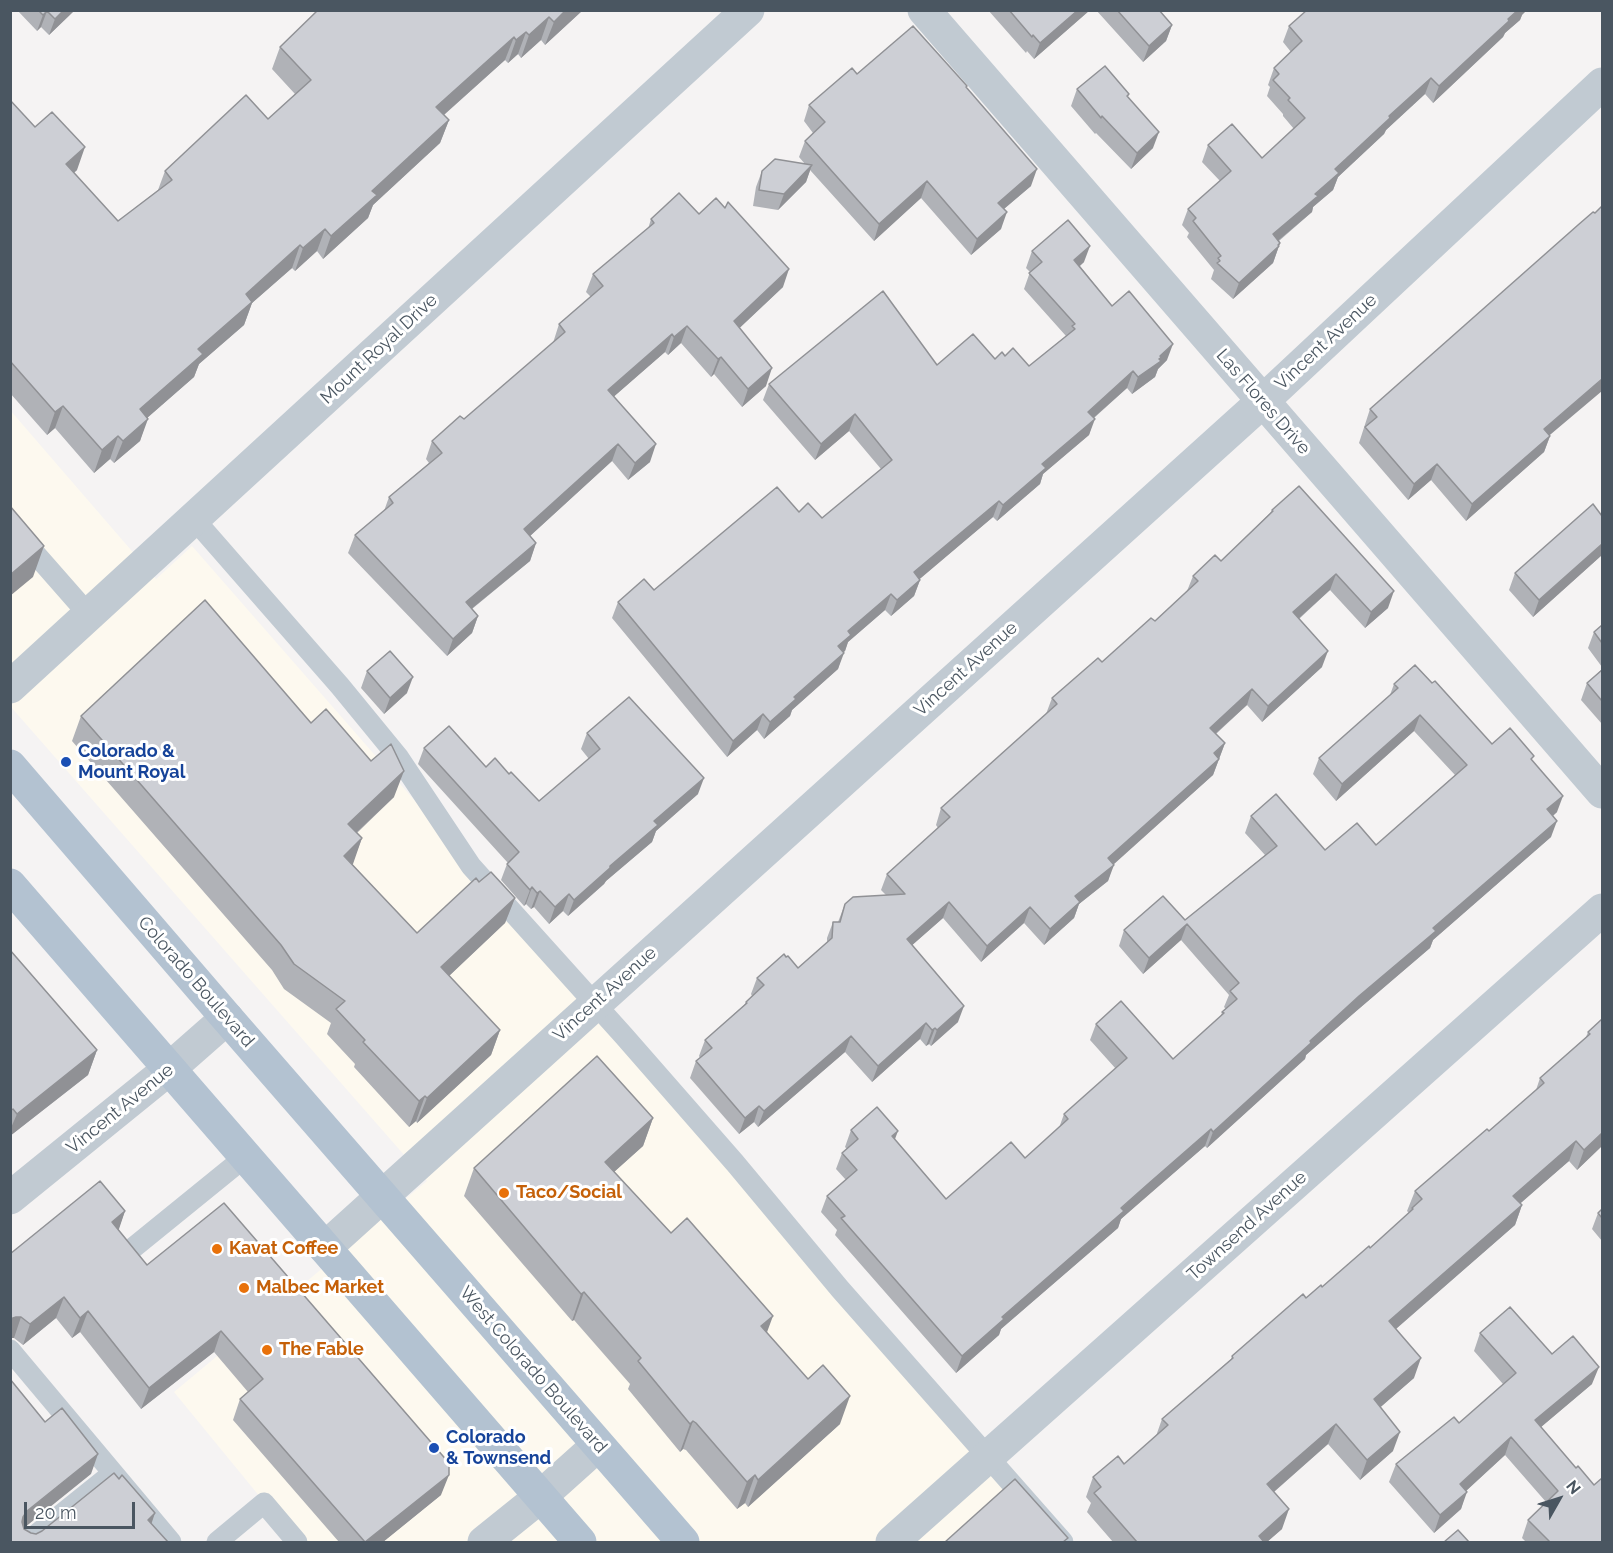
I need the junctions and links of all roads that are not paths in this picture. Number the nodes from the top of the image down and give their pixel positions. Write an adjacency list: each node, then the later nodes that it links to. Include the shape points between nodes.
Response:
1 (748, 10): 5 (street, Mount Royal Drive)
2 (924, 10): 4 (street, Las Flores Drive)
3 (1602, 84): 4 (street, Vincent Avenue)
4 (1263, 401): 10 (street, Las Flores Drive); 13 (street, Vincent Avenue)
5 (194, 519): 7 (street, Mount Royal Drive); 13 (lane, via 399,758 471,866)
6 (10, 525): 7 (lane)
7 (89, 615): 8 (street, Mount Royal Drive)
8 (10, 687)
9 (10, 766): 14 (main road, Colorado Boulevard)
10 (1602, 792)
11 (10, 885): 15 (main road)
12 (1602, 910): 23 (street, Townsend Avenue)
13 (595, 1003): 17 (street, Vincent Avenue); 23 (lane)
14 (227, 1018): 15 (street, Vincent Avenue); 17 (main road, Colorado Boulevard)
15 (169, 1069): 16 (main road); 18 (street, Vincent Avenue)
16 (245, 1157): 19 (main road); 20 (lane)
17 (383, 1197): 19 (street, Vincent Avenue); 22 (main road, West Colorado Boulevard)
18 (10, 1198)
19 (325, 1248): 25 (main road)
20 (128, 1252)
21 (10, 1350): 24 (lane)
22 (598, 1445): 25 (street); 32 (main road, West Colorado Boulevard)
23 (987, 1458): 33 (street, Townsend Avenue); 34 (lane)
24 (113, 1473): 26 (lane); 27 (lane)
25 (540, 1497): 30 (street); 31 (main road)
26 (27, 1542)
27 (171, 1542)
28 (217, 1542): 29 (lane, via 264,1503)
29 (297, 1542)
30 (484, 1542)
31 (580, 1542)
32 (683, 1542)
33 (892, 1542)
34 (1063, 1542)

